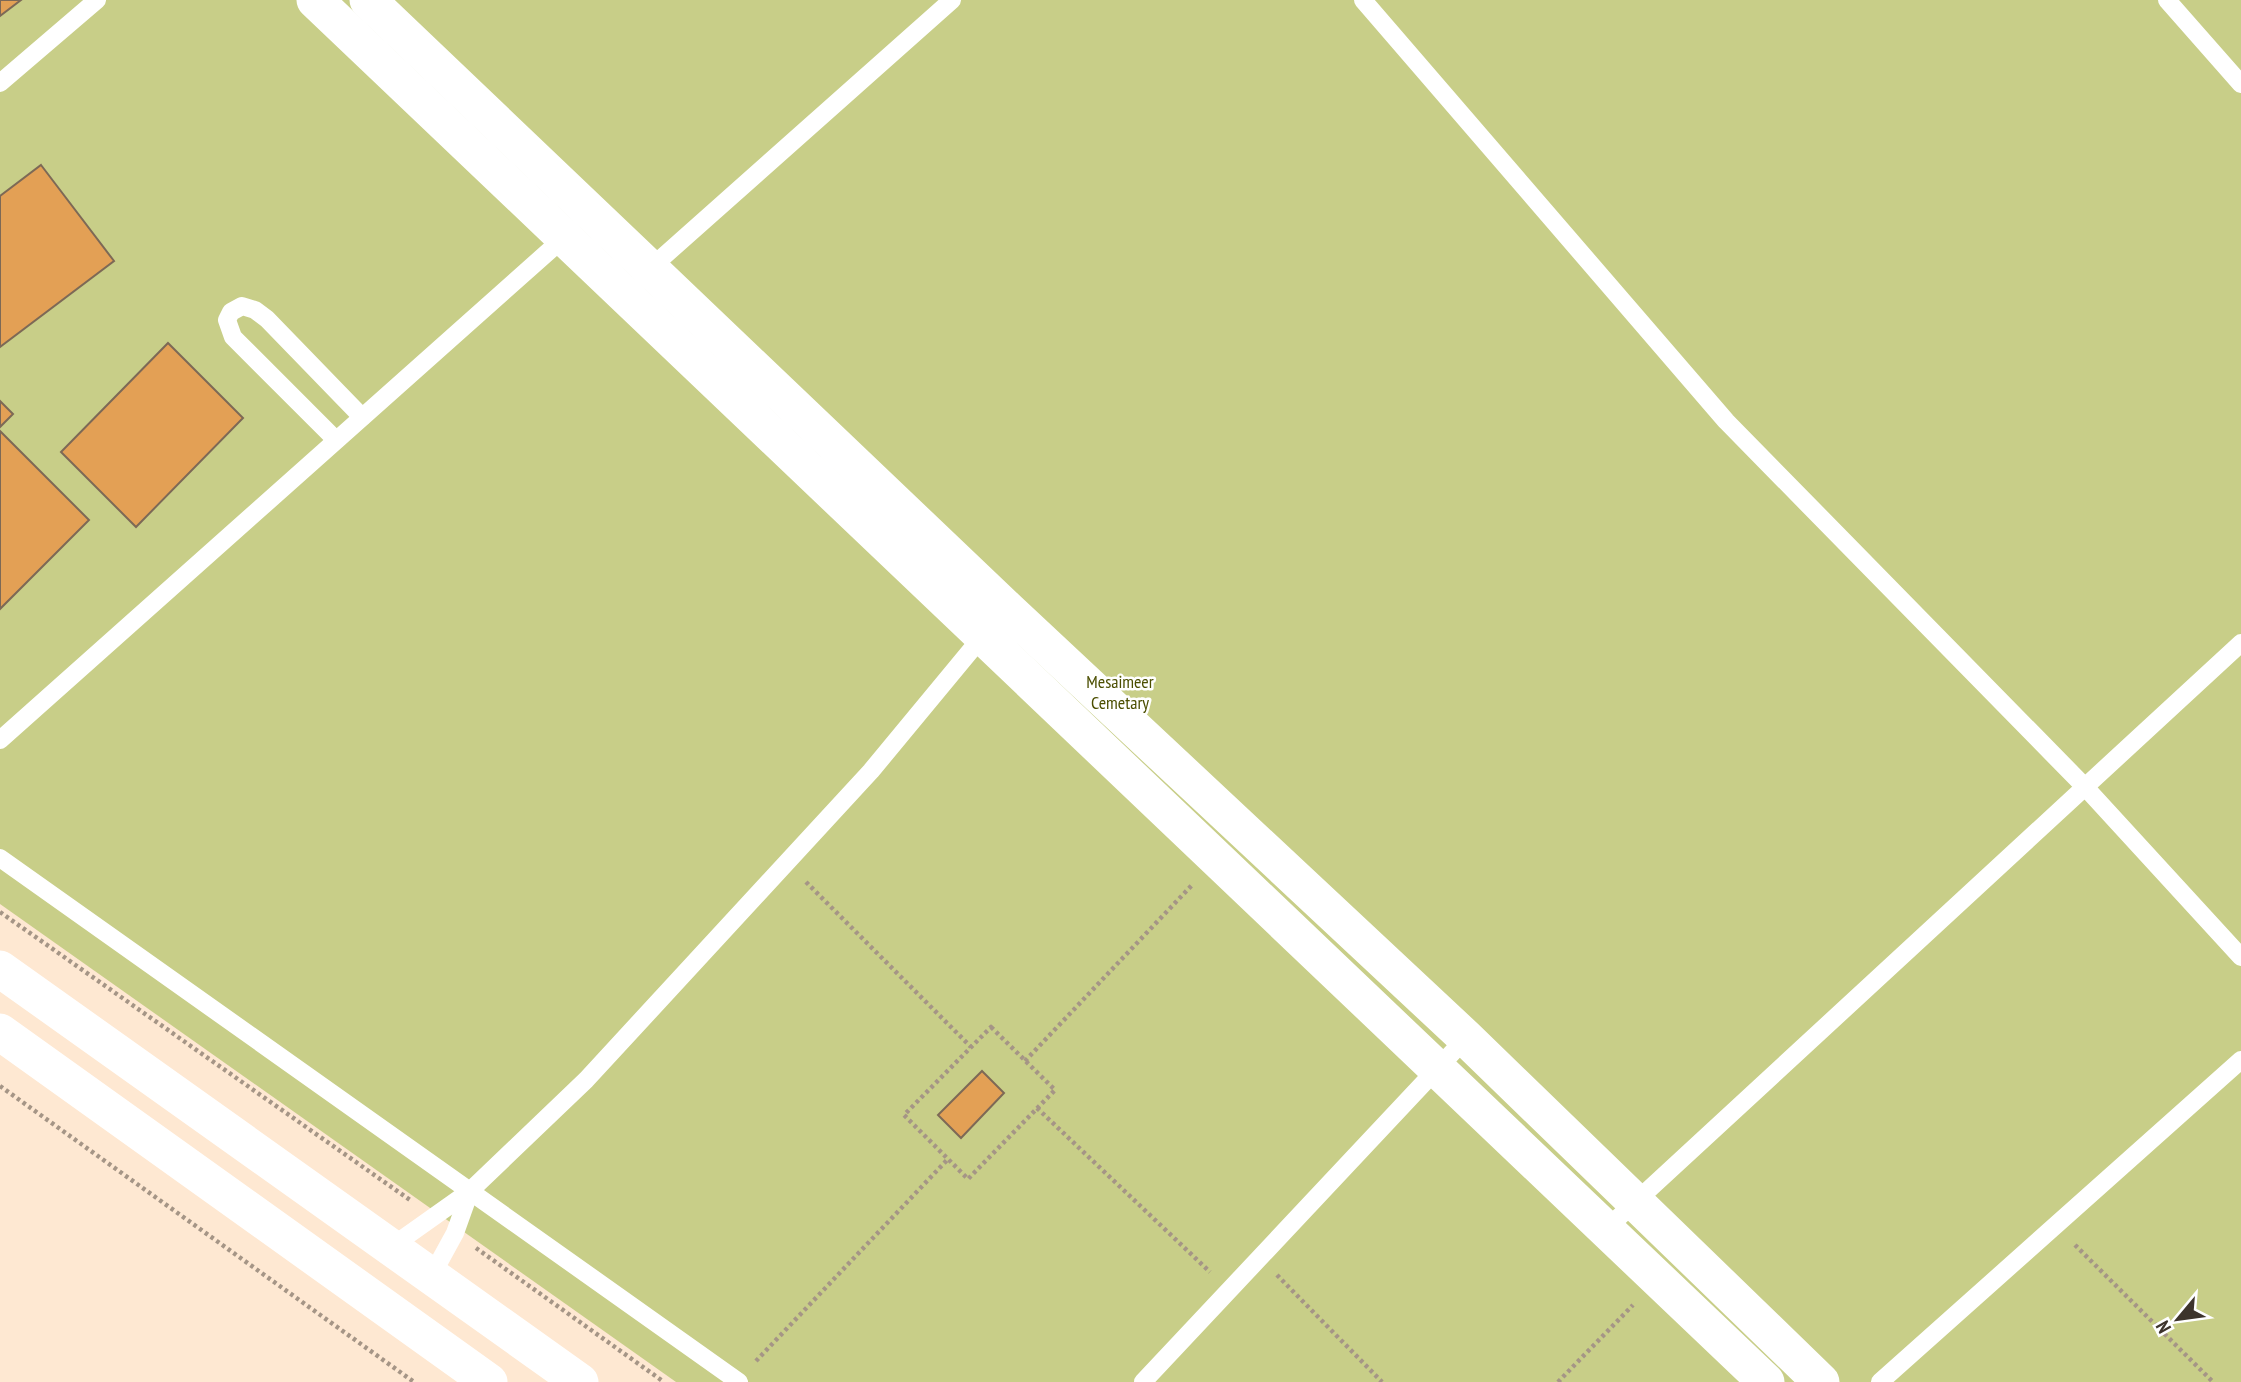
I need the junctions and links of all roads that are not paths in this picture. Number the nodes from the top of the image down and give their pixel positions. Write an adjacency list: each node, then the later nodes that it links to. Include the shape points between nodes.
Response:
1 (97, 0): 7 (lane)
2 (315, 0): 10 (street)
3 (368, 0): 9 (street)
4 (952, 0): 11 (lane)
5 (1363, 0): 19 (lane, via 1726,421)
6 (2167, 0): 8 (lane)
7 (0, 83)
8 (2241, 84)
9 (593, 212): 10 (lane); 11 (street)
10 (565, 236): 12 (street); 13 (lane)
11 (650, 268): 12 (lane); 15 (street)
12 (623, 293): 16 (street)
13 (362, 417): 14 (lane); 14 (lane, via 267,319 242,306 231,312 227,320 233,337)
14 (337, 440): 18 (lane)
15 (1009, 611): 16 (lane); 24 (street)
16 (982, 635): 26 (street); 27 (lane, via 871,771 586,1080)
17 (2241, 643): 19 (lane)
18 (0, 740)
19 (2086, 788): 21 (lane); 28 (lane)
20 (0, 858): 27 (lane)
21 (2241, 957)
22 (0, 969): 30 (street)
23 (0, 1032): 33 (street)
24 (1466, 1038): 26 (lane); 28 (street)
25 (2241, 1060): 38 (lane)
26 (1436, 1066): 29 (street); 35 (lane)
27 (470, 1191): 30 (lane); 31 (lane, via 455,1233); 32 (lane)
28 (1635, 1202): 29 (lane); 37 (street)
29 (1606, 1229): 36 (street)
30 (391, 1247): 31 (street)
31 (432, 1275): 34 (street)
32 (738, 1381)
33 (489, 1382)
34 (580, 1382)
35 (1143, 1382)
36 (1766, 1382)
37 (1821, 1382)
38 (1880, 1382)

